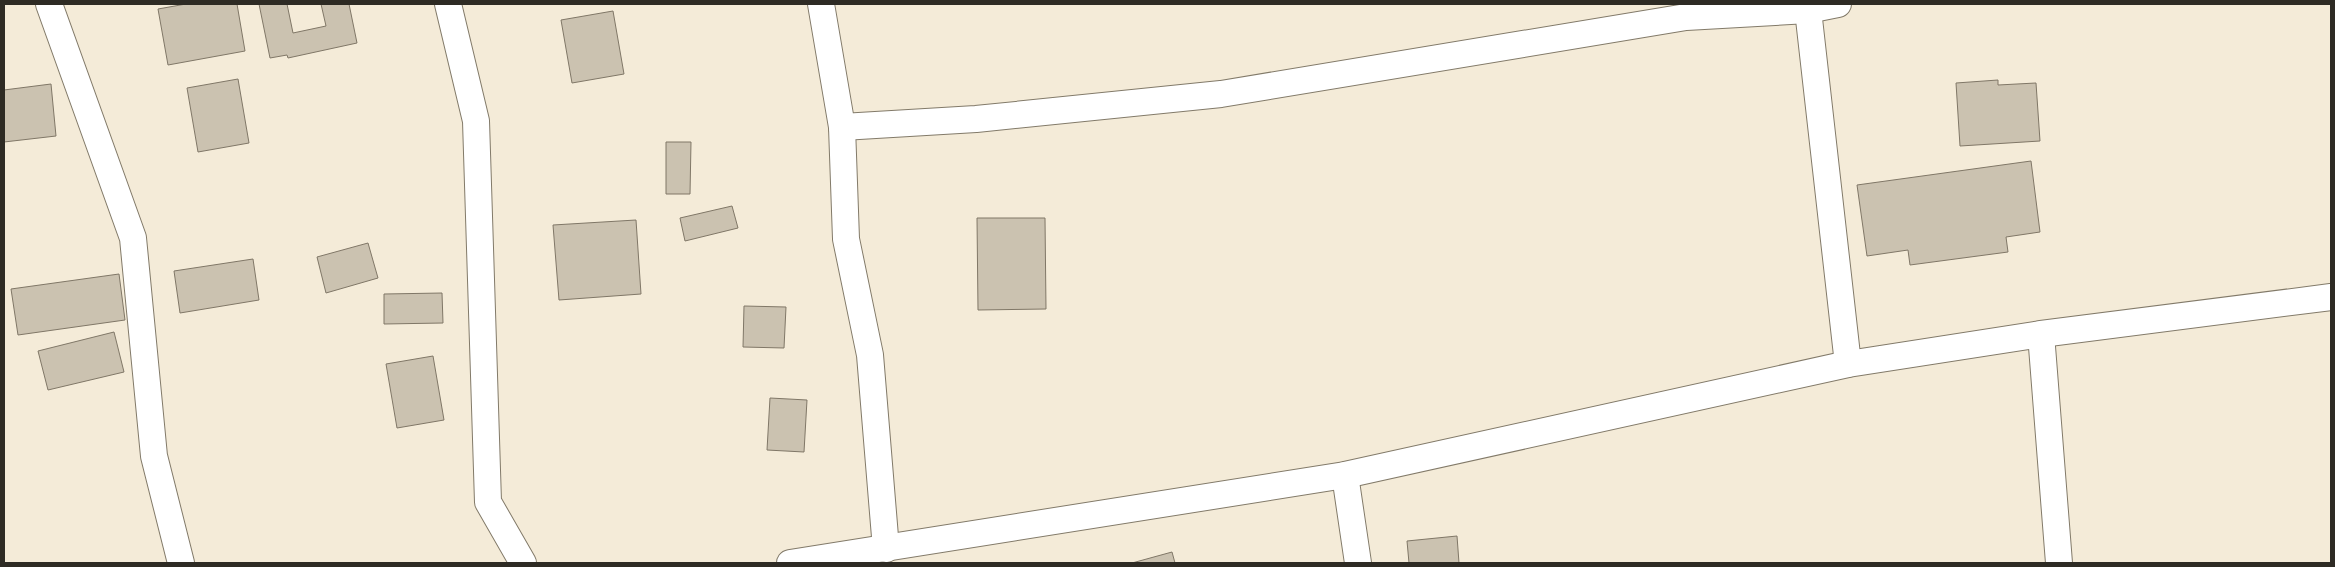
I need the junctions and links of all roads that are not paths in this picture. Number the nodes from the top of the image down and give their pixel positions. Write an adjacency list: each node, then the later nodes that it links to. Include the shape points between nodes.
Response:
1 (49, 4): 13 (street, via 133,238 154,456)
2 (448, 4): 14 (street, via 476,121 488,502)
3 (821, 4): 7 (street)
4 (1838, 4): 6 (street)
5 (1685, 10): 6 (street); 7 (street, via 1221,94 976,119)
6 (1808, 10): 10 (street)
7 (842, 126): 12 (street, via 846,239 870,355)
8 (2331, 297): 9 (street)
9 (2041, 334): 10 (street); 17 (street)
10 (1848, 364): 11 (street)
11 (1345, 475): 12 (street); 16 (street)
12 (886, 549): 15 (street)
13 (180, 563)
14 (523, 563)
15 (790, 563)
16 (1358, 563)
17 (2059, 563)

